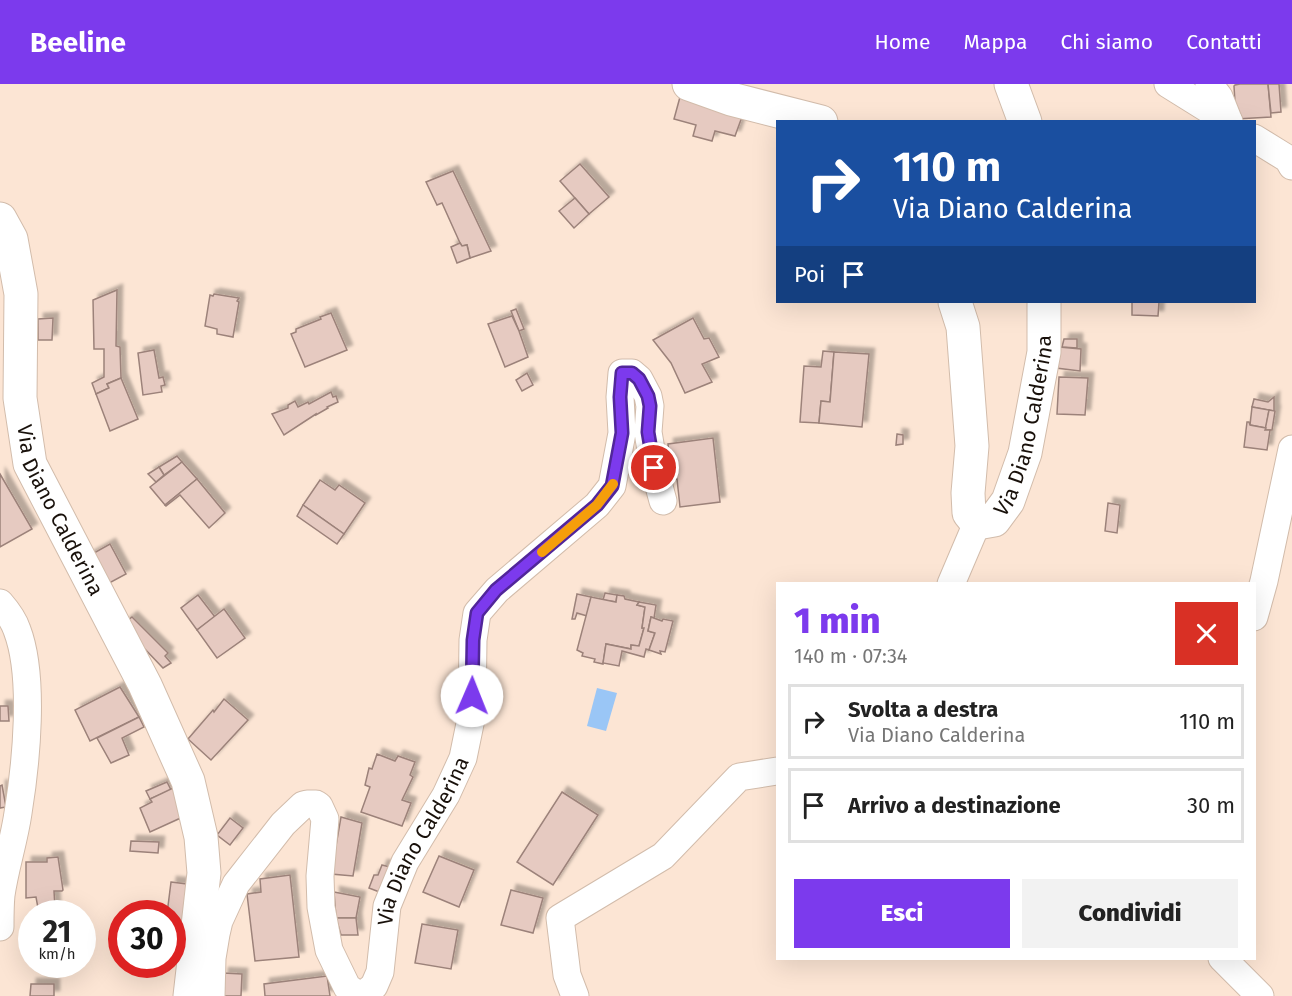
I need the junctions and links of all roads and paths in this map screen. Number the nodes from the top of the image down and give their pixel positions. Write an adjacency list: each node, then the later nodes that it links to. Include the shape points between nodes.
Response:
1 (689, 84): 5 (main road)
2 (1011, 84): 6 (main road)
3 (1168, 84): 7 (street)
4 (1209, 84): 8 (street)
5 (813, 120)
6 (1024, 120)
7 (1226, 120)
8 (1228, 120)
9 (1256, 139): 10 (street, via 1288,159)
10 (1292, 166)
11 (0, 219): 23 (main road, Via Diano Calderina, via 11,239 21,294 20,398 30,464 145,685 188,781 201,837 204,873)
12 (955, 303): 16 (main road, Via Diano Calderina, via 963,327 972,446 969,513)
13 (1044, 303): 16 (main road, Via Diano Calderina, via 1044,352 1025,453 1008,501 994,520)
14 (1292, 449): 19 (street)
15 (663, 501): 24 (street, Via Diano Calderina, via 648,432 648,396 639,379 632,373 622,373 622,433 612,486 597,505 496,590 477,613 472,714 463,758 446,795 405,862 387,906 380,972 374,986 363,995 347,987 329,950 320,876 325,819 319,806 307,804 283,824 236,884 216,934)
16 (977, 523): 17 (street)
17 (952, 582)
18 (0, 603): 21 (street, via 17,629 22,647 27,712 23,778 1,896)
19 (1256, 610)
20 (776, 771): 25 (street, via 739,777 663,856 560,918 567,975)
21 (0, 927)
22 (1224, 960): 26 (street)
23 (190, 996)
24 (211, 996)
25 (575, 996)
26 (1260, 996)

